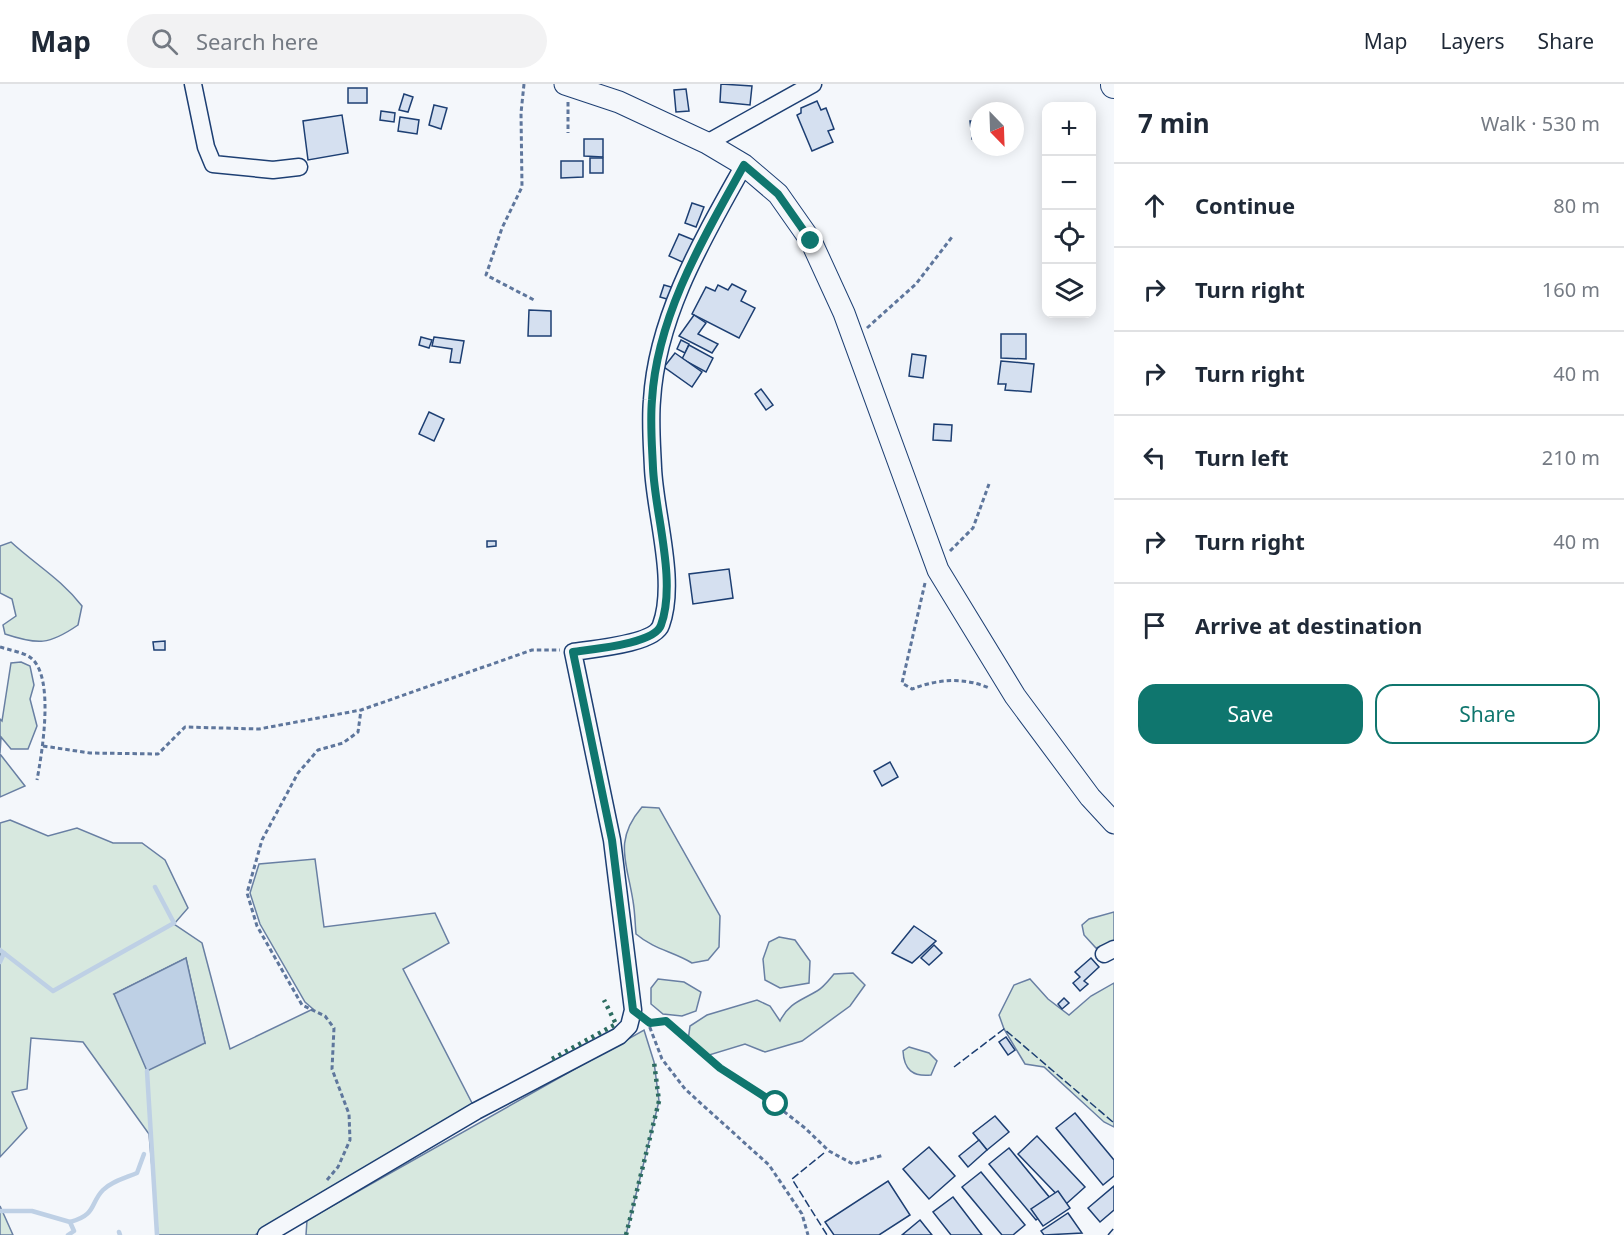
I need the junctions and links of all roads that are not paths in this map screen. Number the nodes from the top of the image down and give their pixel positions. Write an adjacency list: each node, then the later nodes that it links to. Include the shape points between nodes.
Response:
1 (193, 84): 6 (street, via 213,164 273,170)
2 (566, 84): 4 (main road, via 619,102)
3 (813, 84): 4 (street)
4 (707, 143): 5 (main road)
5 (744, 165): 7 (main road, via 778,194 811,241 856,341 932,558 977,638 1090,797); 8 (street, via 700,244 658,356 652,400 653,471 666,588 661,627 644,640 573,652 612,840 633,1010 629,1026 619,1036 476,1111)
6 (299, 167)
7 (1114, 822)
8 (266, 1235)

